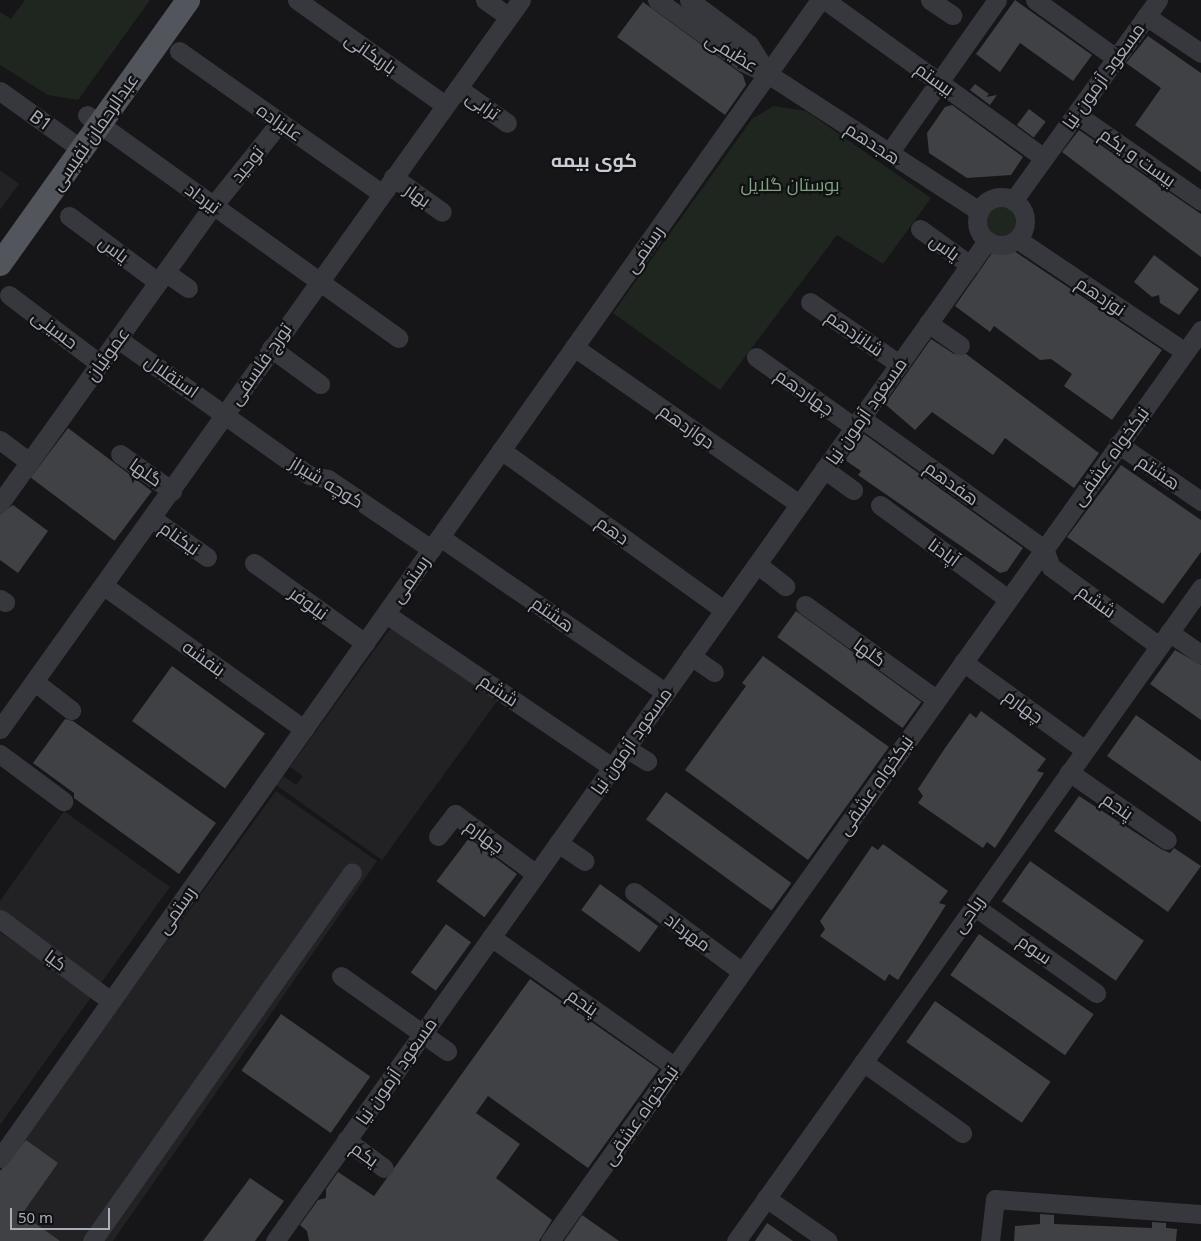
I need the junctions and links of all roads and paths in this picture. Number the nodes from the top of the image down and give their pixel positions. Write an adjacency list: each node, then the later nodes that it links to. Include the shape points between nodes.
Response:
1 (168, 0): 26 (main road, عبدالرحمان نفیسی)
2 (188, 0): 26 (main road, عبدالرحمان نفیسی)
3 (297, 0): 24 (street, باریکانی)
4 (485, 0): 16 (street)
5 (521, 0): 16 (street, تورج فلسفی)
6 (656, 0): 20 (street, عظیمی, via 743,62)
7 (689, 0): 20 (street, عظیمی, via 749,44)
8 (820, 0): 20 (street, رستمی)
9 (825, 0): 21 (street, بیستم)
10 (930, 0): 14 (street)
11 (997, 0): 21 (street)
12 (1035, 0): 19 (street)
13 (1158, 0): 15 (street, مسعود آزمون نیا)
14 (952, 15)
15 (1146, 16): 18 (street); 19 (street, مسعود آزمون نیا)
16 (509, 17): 22 (street, تورج فلسفی)
17 (179, 51): 27 (street, علیزاده)
18 (1201, 53)
19 (1116, 58): 25 (street, مسعود آزمون نیا)
20 (768, 74): 30 (street, هجدهم); 56 (street, رستمی)
21 (939, 82): 30 (street); 31 (street, بیستم)
22 (458, 88): 24 (street, تورج فلسفی); 28 (street, ترابی)
23 (0, 91): 29 (street, B1)
24 (445, 105): 32 (street, تورج فلسفی)
25 (1076, 114): 31 (street, مسعود آزمون نیا); 34 (street, بیست و یکم)
26 (93, 120): 29 (main road, عبدالرحمان نفیسی); 36 (street, تیرداد)
27 (280, 122): 33 (street, علیزاده); 36 (street, توحید)
28 (507, 123)
29 (75, 145): 41 (main road, عبدالرحمان نفیسی); 44 (main road, عبدالرحمان نفیسی)
30 (889, 153): 37 (street, هجدهم)
31 (1044, 158): 35 (street, مسعود آزمون نیا)
32 (393, 177): 33 (street, تورج فلسفی); 38 (street, بهار)
33 (381, 194): 47 (street, تورج فلسفی)
34 (1201, 200)
35 (1013, 201): 37 (street, via 990,200); 42 (street, via 1024,219)
36 (213, 206): 46 (street, عموئیان); 47 (street, تیرداد)
37 (979, 211): 43 (street, via 977,228)
38 (442, 212)
39 (69, 216): 46 (street, یاس)
40 (920, 229): 45 (street, یاس)
41 (0, 238)
42 (1017, 239): 43 (street, via 1002,245); 58 (street, نوزدهم)
43 (987, 241): 45 (street, مسعود آزمون نیا)
44 (0, 264)
45 (970, 265): 51 (street, مسعود آزمون نیا)
46 (162, 278): 48 (street, یاس); 53 (street, عموئیان)
47 (319, 280): 54 (street, تیرداد); 57 (street, تورج فلسفی)
48 (188, 288)
49 (9, 295): 60 (street, حسینی)
50 (810, 302): 61 (street, شانزدهم)
51 (928, 323): 55 (street); 61 (street, مسعود آزمون نیا)
52 (1201, 330): 58 (street, نیکخواه عشقی)
53 (118, 338): 60 (street, عموئیان); 63 (street, استقلال)
54 (398, 338)
55 (960, 345)
56 (574, 347): 67 (street, رستمی); 75 (street, دوازدهم)
57 (271, 348): 62 (street); 63 (street, تورج فلسفی)
58 (1185, 352): 66 (street, نیکخواه عشقی)
59 (756, 357): 64 (street, چهاردهم)
60 (100, 364): 69 (street, عموئیان)
61 (899, 364): 64 (street, مسعود آزمون نیا)
62 (320, 384)
63 (225, 414): 72 (street, تورج فلسفی); 78 (street, کوچه شیراز, via 309,475 328,479)
64 (858, 422): 70 (street, مسعود آزمون نیا); 79 (street, هفدهم)
65 (0, 440): 69 (street)
66 (1118, 444): 73 (street, هشتم); 79 (street, نیکخواه عشقی)
67 (501, 450): 78 (street, رستمی); 88 (street, دهم)
68 (120, 454): 72 (street, گلها)
69 (29, 462): 74 (street, عموئیان)
70 (824, 469): 71 (street); 75 (street, مسعود آزمون نیا)
71 (854, 490)
72 (172, 491): 77 (street, تورج فلسفی)
73 (1201, 500)
74 (0, 503)
75 (799, 504): 82 (street, مسعود آزمون نیا)
76 (880, 505): 86 (street, آپادنا)
77 (153, 519): 80 (street, نیکنام); 83 (street, تورج فلسفی)
78 (436, 543): 89 (street, رستمی); 97 (street, هشتم)
79 (1044, 549): 86 (street, نیکخواه عشقی); 90 (street, ششم, via 1051,567)
80 (207, 557)
81 (254, 563): 91 (street, نیلوفر)
82 (757, 564): 84 (street); 88 (street, مسعود آزمون نیا)
83 (104, 586): 96 (street, تورج فلسفی); 101 (street, بنفشه)
84 (784, 586)
85 (1201, 588): 90 (street, ریاحی)
86 (1008, 599): 94 (street, نیکخواه عشقی)
87 (805, 605): 98 (street, گلها)
88 (724, 610): 93 (street, مسعود آزمون نیا)
89 (386, 614): 91 (street, رستمی); 106 (street, ششم)
90 (1164, 639): 92 (street, ششم); 103 (street, ریاحی)
91 (365, 643): 101 (street, رستمی)
92 (1201, 654)
93 (691, 656): 95 (street); 97 (street, مسعود آزمون نیا)
94 (963, 662): 98 (street, نیکخواه عشقی); 103 (street, چهارم)
95 (714, 672)
96 (34, 682): 99 (street); 100 (street, تورج فلسفی)
97 (665, 692): 102 (street, مسعود آزمون نیا)
98 (936, 699): 119 (street, نیکخواه عشقی)
99 (71, 710)
100 (0, 729)
101 (304, 729): 122 (street, رستمی)
102 (626, 748): 105 (street); 106 (street, مسعود آزمون نیا)
103 (1085, 750): 107 (street, ریاحی)
104 (0, 754): 108 (street)
105 (647, 761)
106 (612, 767): 111 (street, مسعود آزمون نیا)
107 (1069, 772): 110 (street, پنجم); 116 (street, ریاحی)
108 (62, 801)
109 (438, 836): 114 (street, چهارم, via 455,814)
110 (1167, 840)
111 (558, 843): 112 (street); 114 (street, مسعود آزمون نیا)
112 (585, 861)
113 (352, 872): 133 (street)
114 (536, 874): 118 (street, مسعود آزمون نیا)
115 (634, 892): 119 (street, مهرداد)
116 (974, 906): 121 (street, سوم); 125 (street, ریاحی)
117 (0, 919): 122 (street, کیا)
118 (491, 937): 123 (street, مسعود آزمون نیا); 126 (street, پنجم)
119 (742, 972): 126 (street, نیکخواه عشقی)
120 (341, 976): 123 (street)
121 (1096, 993)
122 (111, 1001): 129 (street, رستمی)
123 (422, 1034): 124 (street); 128 (street, مسعود آزمون نیا)
124 (447, 1051)
125 (863, 1062): 127 (street); 131 (street, ریاحی)
126 (674, 1067): 135 (street, نیکخواه عشقی)
127 (962, 1133)
128 (346, 1140): 130 (street, یکم); 134 (street, مسعود آزمون نیا)
129 (0, 1158)
130 (384, 1168)
131 (766, 1198): 136 (street, ریاحی); 137 (street)
132 (1201, 1214): 138 (street, via 995,1199)
133 (92, 1241)
134 (275, 1241)
135 (550, 1241)
136 (736, 1241)
137 (828, 1241)
138 (990, 1241)

